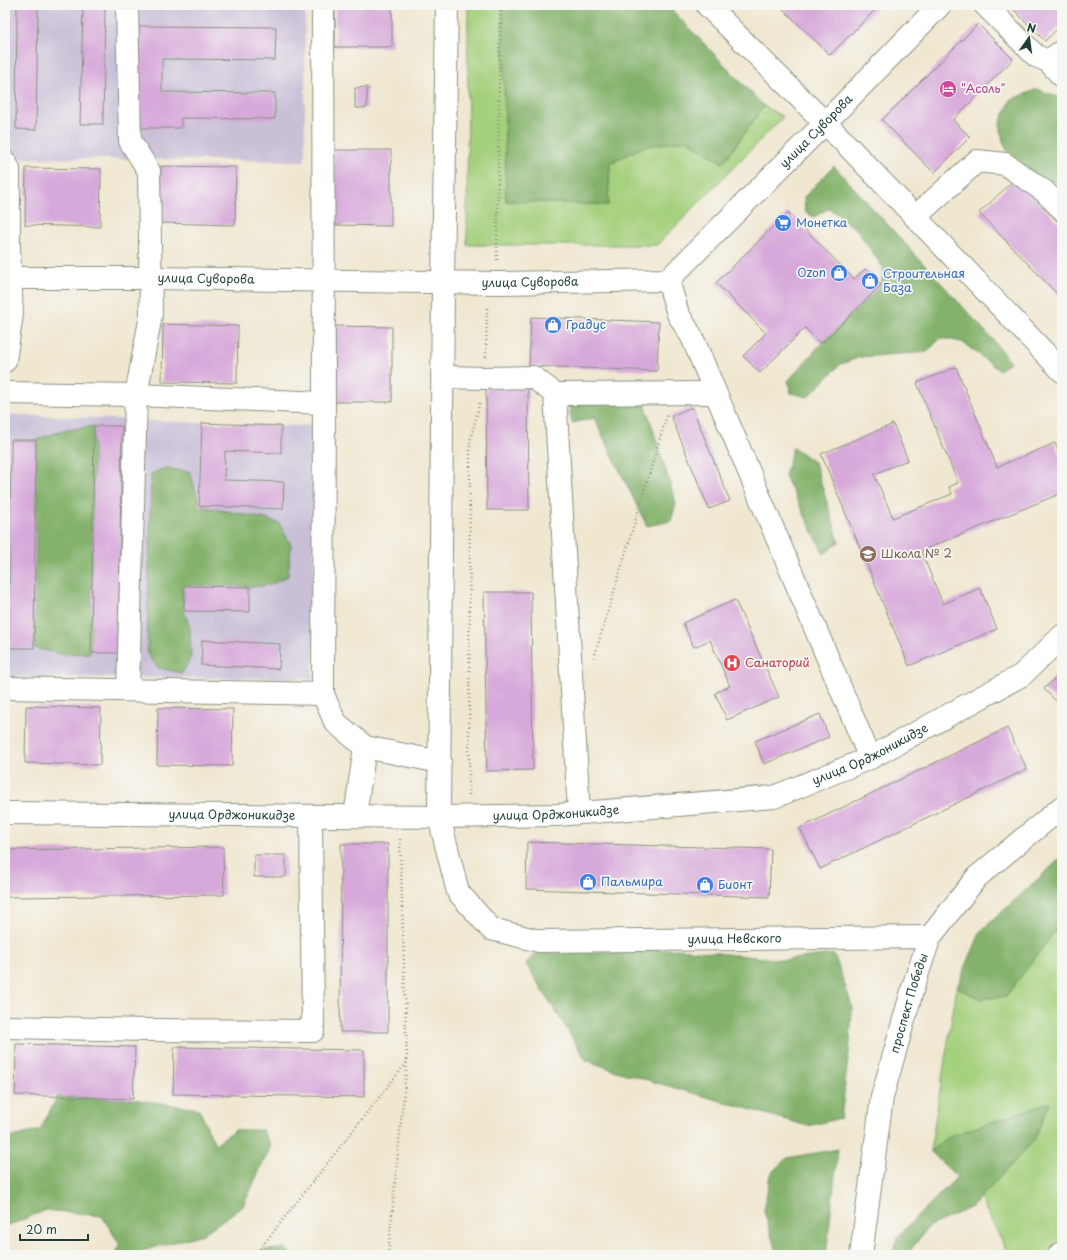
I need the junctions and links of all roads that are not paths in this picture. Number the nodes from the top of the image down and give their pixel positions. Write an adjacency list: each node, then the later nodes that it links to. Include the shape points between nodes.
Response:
1 (127, 5): 13 (street, via 130,141 149,171)
2 (323, 5): 14 (street)
3 (447, 5): 16 (street, улица Невского)
4 (707, 5): 8 (street)
5 (940, 5): 8 (street, улица Суворова)
6 (985, 5): 7 (street, via 1036,56)
7 (1057, 62)
8 (825, 123): 11 (street); 15 (street, улица Суворова)
9 (5, 162): 12 (street, via 9,169)
10 (1062, 209): 11 (street, via 1044,191 1005,164 977,161)
11 (915, 217): 18 (street)
12 (7, 278): 13 (street, улица Суворова); 17 (street, via 12,314)
13 (149, 278): 14 (street, улица Суворова); 23 (street, via 150,315)
14 (323, 280): 16 (street, улица Суворова); 24 (street)
15 (668, 280): 16 (street, улица Суворова); 20 (street, via 678,314 692,337)
16 (443, 283): 19 (street, улица Невского)
17 (5, 361)
18 (1062, 371)
19 (442, 377): 22 (street, via 533,377); 31 (street, улица Невского)
20 (716, 392): 22 (street); 30 (street)
21 (5, 393): 23 (street)
22 (555, 394): 34 (street)
23 (136, 395): 24 (street); 27 (street)
24 (324, 403): 28 (street)
25 (1062, 636): 30 (street, улица Орджоникидзе, via 1022,675)
26 (5, 688): 27 (street)
27 (128, 690): 28 (street)
28 (323, 694): 29 (street, via 335,722)
29 (365, 747): 31 (street); 36 (street)
30 (870, 758): 34 (street, улица Орджоникидзе, via 774,797)
31 (440, 762): 37 (street, улица Невского)
32 (1062, 806): 38 (street, проспект Победы, via 977,877)
33 (5, 813): 35 (street, улица Орджоникидзе)
34 (579, 813): 37 (street, улица Орджоникидзе)
35 (312, 816): 36 (street, улица Орджоникидзе); 39 (street, via 313,1031)
36 (355, 816): 37 (street, улица Орджоникидзе)
37 (439, 817): 38 (street, улица Невского, via 458,892 491,930 539,942)
38 (930, 938): 40 (street, проспект Победы, via 914,984 882,1097)
39 (5, 1027)
40 (861, 1255)

